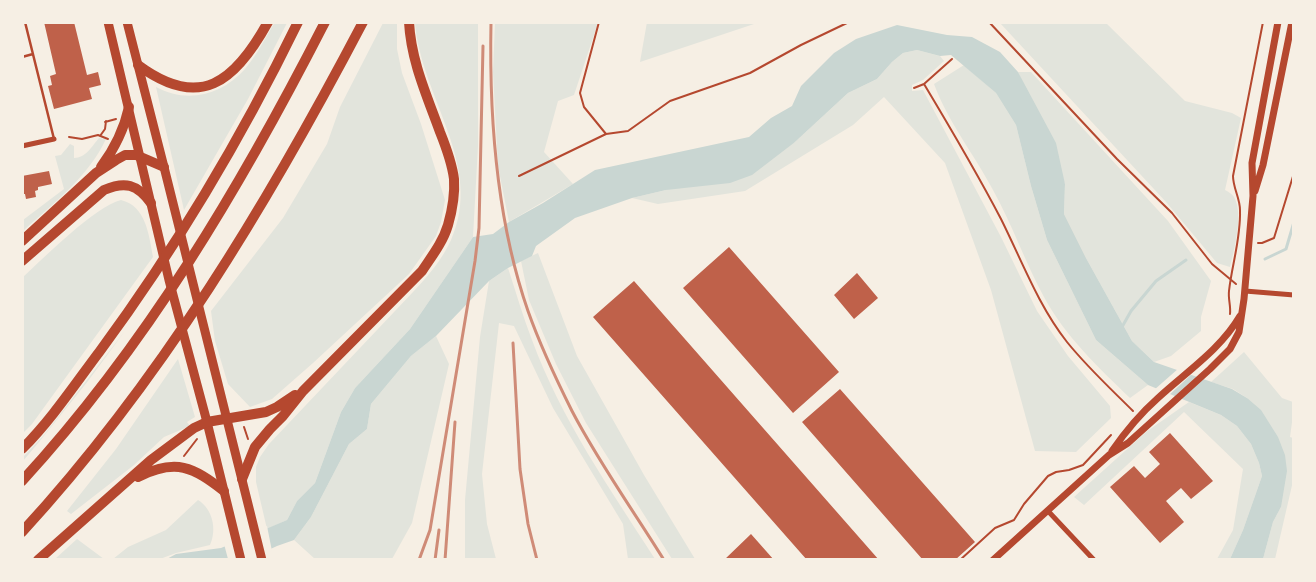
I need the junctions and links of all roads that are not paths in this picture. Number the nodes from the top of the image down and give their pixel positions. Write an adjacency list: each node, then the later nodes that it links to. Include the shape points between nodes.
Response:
1 (25, 22): 11 (lane)
2 (108, 22): 14 (main road)
3 (127, 22): 13 (main road)
4 (268, 22): 13 (highway, via 238,67 208,86 173,86)
5 (298, 22): 30 (highway, via 265,90 198,207 125,317 42,429)
6 (325, 22): 33 (highway, via 280,108 203,240 93,399)
7 (363, 22): 37 (highway, via 269,193 221,270 122,411)
8 (409, 22): 27 (highway, via 416,66 449,156 454,180 448,225 422,271)
9 (1278, 22): 20 (street, via 1252,163)
10 (1292, 22): 20 (street, via 1263,165)
11 (34, 54): 12 (lane); 15 (lane)
12 (22, 57)
13 (138, 65): 18 (main road)
14 (129, 107): 17 (main road); 19 (highway, via 118,140)
15 (54, 139): 16 (street)
16 (22, 146)
17 (141, 157): 18 (highway); 19 (highway, via 125,155); 21 (main road)
18 (164, 167): 28 (main road)
19 (96, 173): 22 (highway)
20 (1253, 196): 24 (street)
21 (151, 203): 23 (highway, via 139,190 125,184 104,190); 29 (main road)
22 (22, 242)
23 (22, 261)
24 (1245, 291): 25 (street); 26 (street)
25 (1294, 295)
26 (1242, 311): 31 (street, via 1223,340 1156,399); 31 (street, via 1239,332 1230,349 1128,443)
27 (302, 391): 28 (highway, via 266,412); 32 (highway, via 255,447)
28 (227, 418): 29 (highway); 32 (main road)
29 (207, 422): 34 (highway, via 191,430); 35 (main road)
30 (22, 449)
31 (1109, 455): 36 (street)
32 (242, 478): 40 (main road)
33 (22, 481)
34 (124, 484): 35 (highway, via 155,469 181,466 200,473); 38 (highway)
35 (224, 491): 39 (main road)
36 (1048, 511): 41 (street); 42 (street)
37 (22, 532)
38 (38, 560)
39 (241, 560)
40 (262, 560)
41 (994, 560)
42 (1094, 560)

